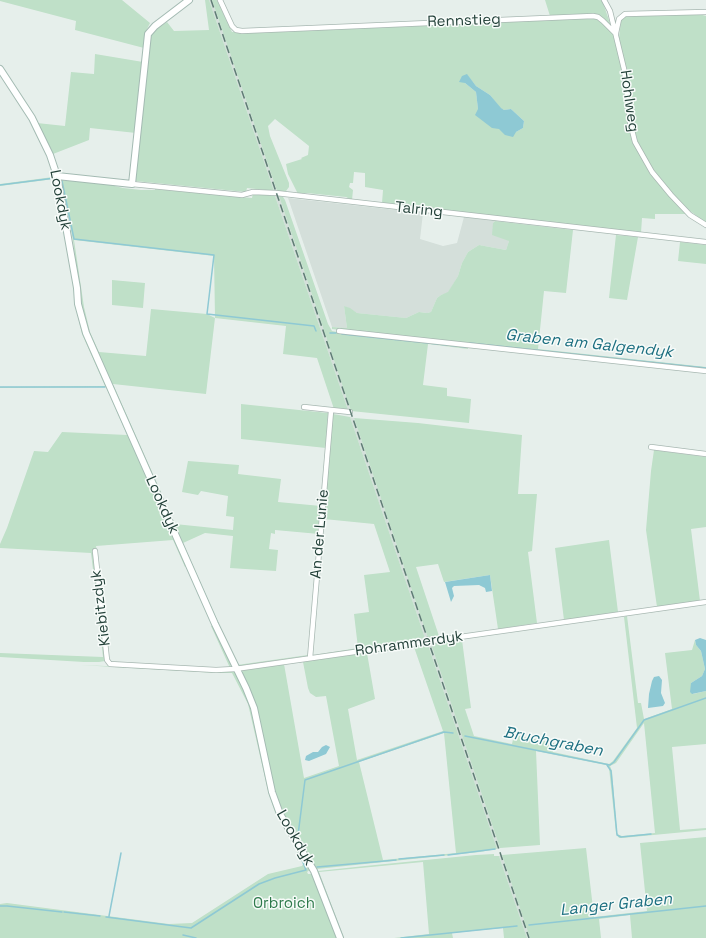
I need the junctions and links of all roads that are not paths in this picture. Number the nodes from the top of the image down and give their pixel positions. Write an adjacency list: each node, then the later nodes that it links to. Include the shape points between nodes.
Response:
1 (190, 0): 8 (street, via 148,34)
2 (220, 0): 5 (street, Rennstieg, via 236,30 594,16)
3 (604, 0): 5 (street, Hohlweg)
4 (705, 12): 5 (street, via 625,14 619,19)
5 (616, 34): 9 (street, Hohlweg, via 635,142 652,172 671,196 690,215)
6 (0, 69): 7 (street, Lookdyk, via 32,118)
7 (57, 176): 8 (street, Talring); 22 (street, Lookdyk, via 78,304 86,333)
8 (132, 184): 10 (street, Talring, via 242,195 253,192 276,193)
9 (706, 225)
10 (706, 242)
11 (339, 331): 12 (street)
12 (706, 371)
13 (304, 407): 14 (street)
14 (331, 411): 15 (street); 20 (street, An der Lunie)
15 (350, 412)
16 (651, 448): 17 (street)
17 (706, 454)
18 (94, 551): 21 (street, Kiebitzdyk, via 107,660)
19 (706, 602): 20 (street, Rohrammerdyk)
20 (310, 658): 22 (street, Rohrammerdyk)
21 (110, 664): 22 (street, Rohrammerdyk)
22 (235, 669): 23 (street, Lookdyk, via 254,708 272,792 280,814 314,871)
23 (340, 938)

